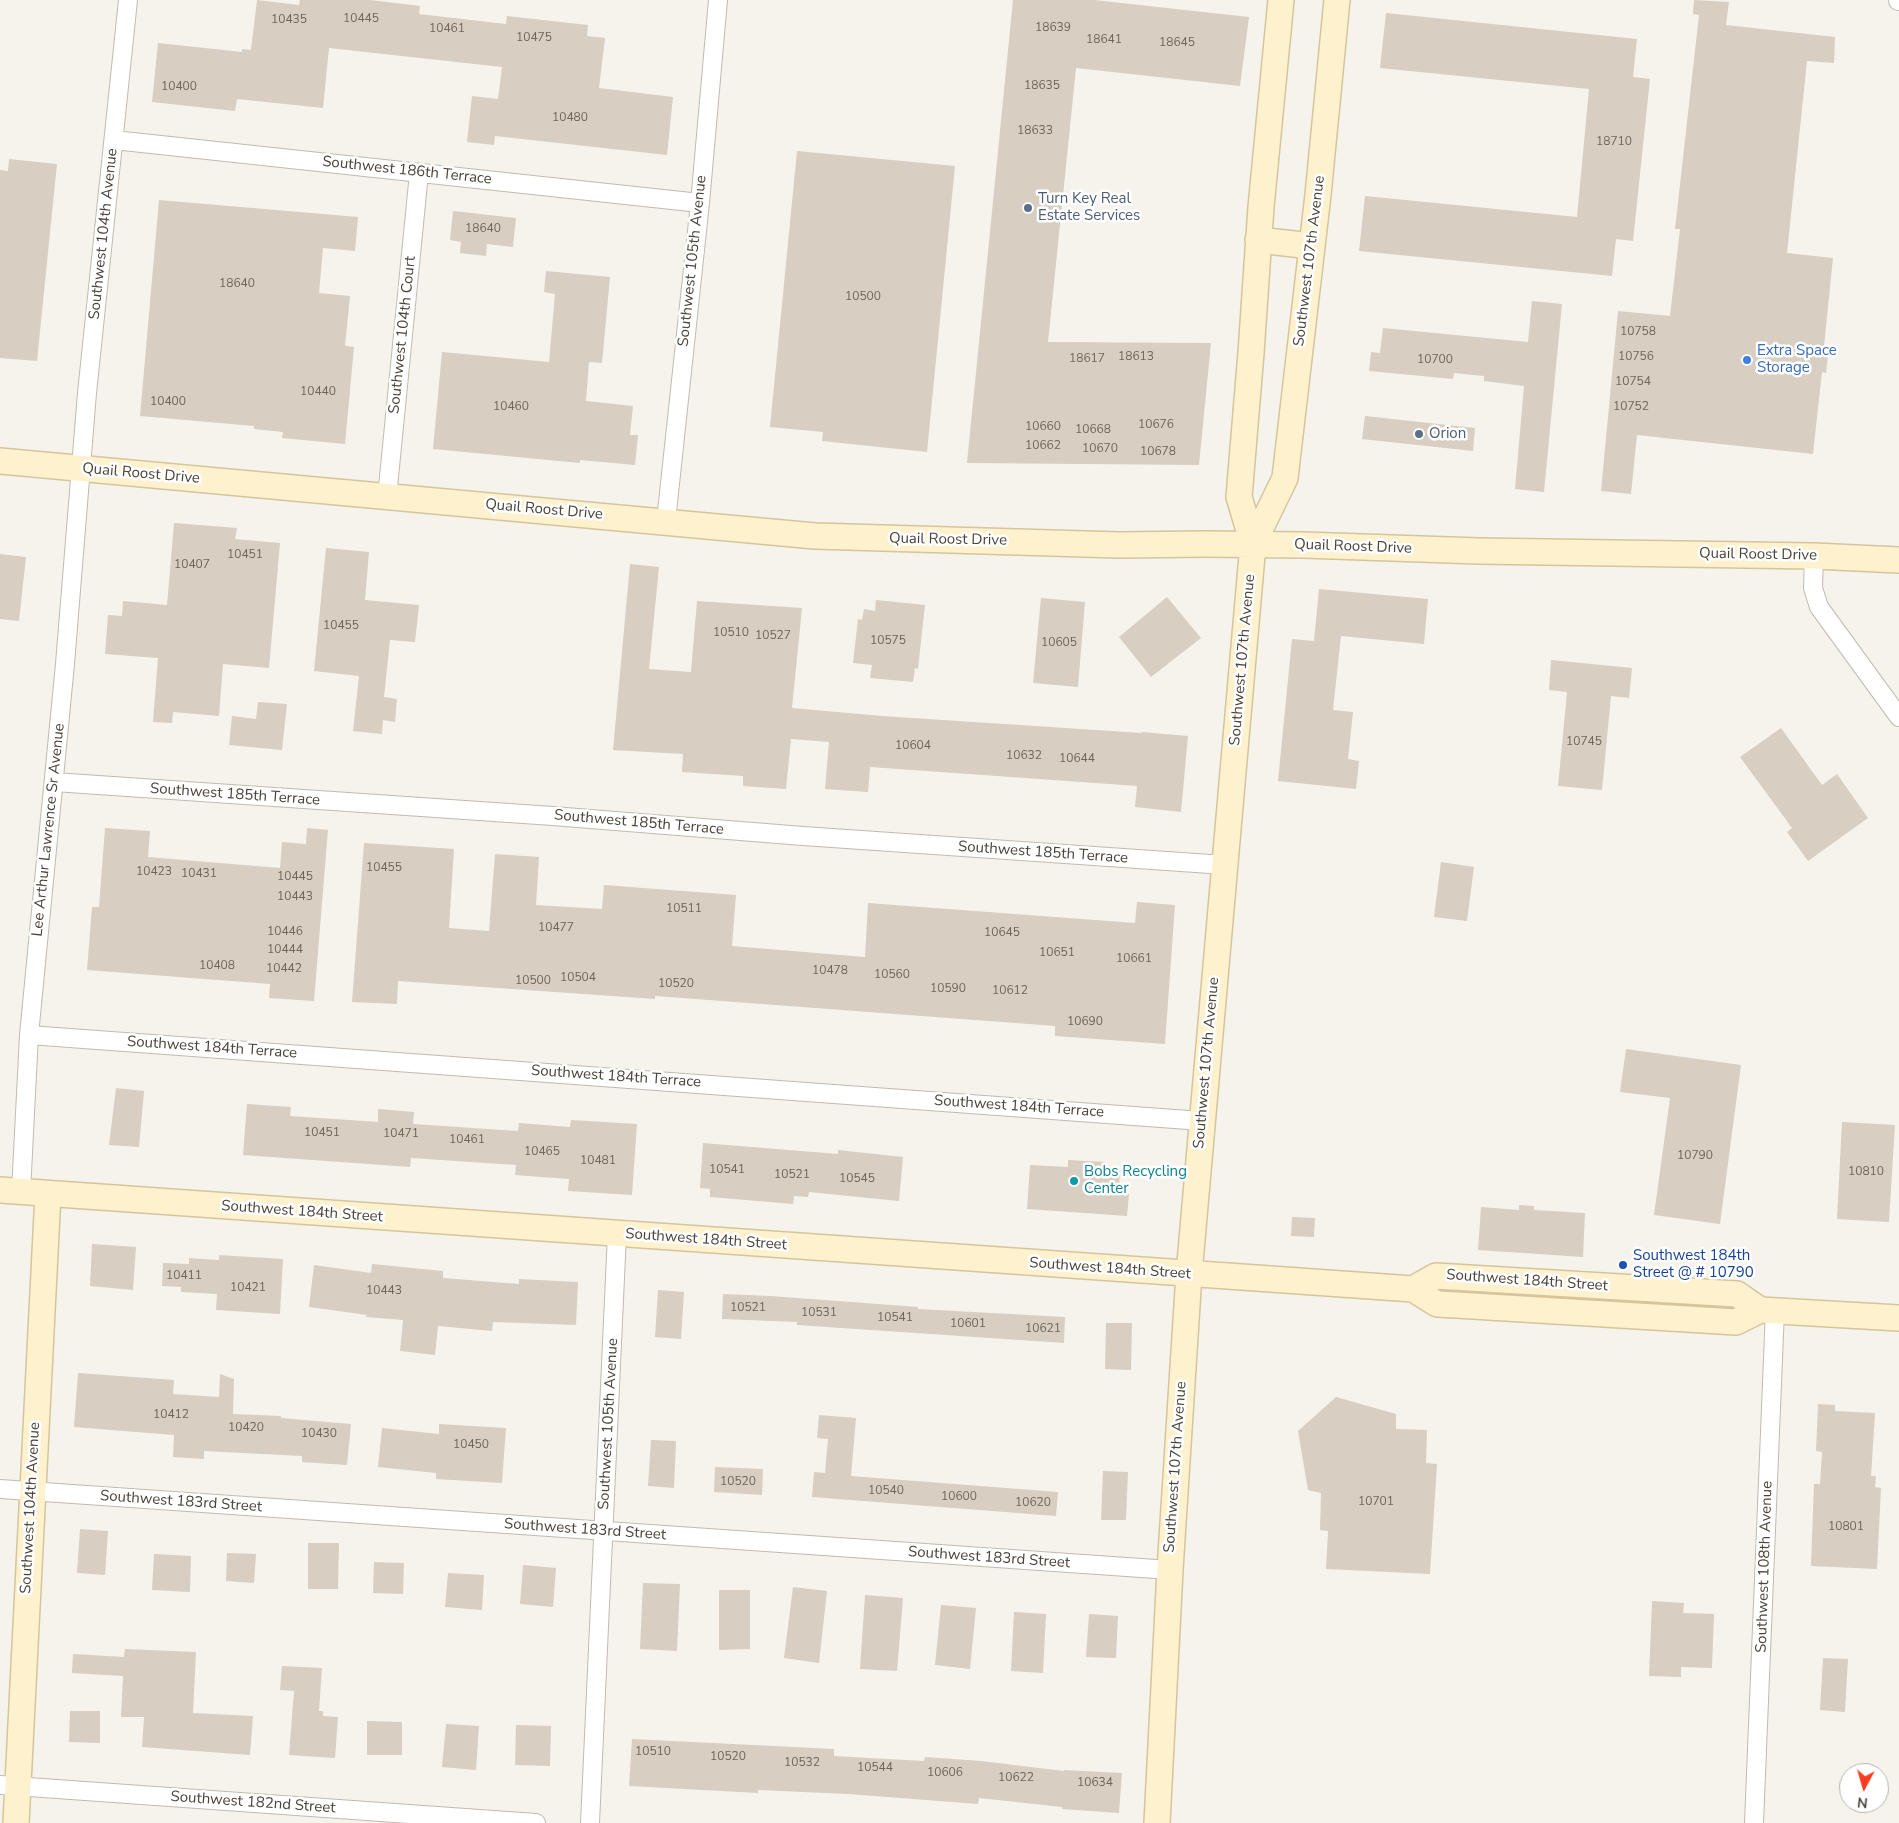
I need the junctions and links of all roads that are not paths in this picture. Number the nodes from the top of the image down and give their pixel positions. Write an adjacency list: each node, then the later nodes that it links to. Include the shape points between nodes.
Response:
1 (128, 0): 5 (street, Southwest 104th Avenue)
2 (718, 0): 7 (street, Southwest 105th Avenue)
3 (1281, 0): 8 (main road, Southwest 107th Avenue)
4 (1338, 0): 9 (main road, Southwest 107th Avenue)
5 (114, 140): 6 (street, Southwest 186th Terrace); 11 (street, Southwest 104th Avenue)
6 (419, 173): 7 (street, Southwest 186th Terrace); 12 (street, Southwest 104th Court)
7 (700, 204): 13 (street, Southwest 105th Avenue)
8 (1258, 240): 9 (main road); 14 (main road, Southwest 107th Avenue, via 1238,497)
9 (1312, 246): 14 (main road, Southwest 107th Avenue, via 1285,478)
10 (0, 460): 11 (main road, Quail Roost Drive)
11 (81, 468): 12 (main road, Quail Roost Drive); 18 (street, Lee Arthur Lawrence Sr Avenue)
12 (387, 497): 13 (main road, Quail Roost Drive)
13 (666, 521): 14 (main road, Quail Roost Drive, via 815,536 1119,545)
14 (1253, 544): 15 (main road, Quail Roost Drive); 19 (main road, Southwest 107th Avenue)
15 (1814, 556): 16 (main road, Quail Roost Drive); 17 (street, via 1813,588 1819,607)
16 (1899, 560)
17 (1899, 717)
18 (54, 782): 19 (street, Southwest 185th Terrace); 20 (street, Lee Arthur Lawrence Sr Avenue)
19 (1225, 865): 21 (main road, Southwest 107th Avenue)
20 (29, 1035): 21 (street, Southwest 184th Terrace); 22 (street, Lee Arthur Lawrence Sr Avenue)
21 (1202, 1121): 25 (main road, Southwest 107th Avenue)
22 (10, 1191): 23 (main road, Southwest 184th Street)
23 (48, 1194): 24 (main road, Southwest 184th Street); 29 (main road, Southwest 104th Avenue)
24 (617, 1234): 25 (main road, Southwest 184th Street); 30 (street, Southwest 105th Avenue)
25 (1189, 1274): 26 (main road, Southwest 184th Street, via 1413,1289 1437,1304 1736,1322); 31 (main road, Southwest 107th Avenue)
26 (1767, 1310): 27 (main road); 37 (street, Southwest 108th Avenue)
27 (1899, 1318)
28 (0, 1490): 29 (street, Southwest 183rd Street)
29 (32, 1492): 30 (street, Southwest 183rd Street); 32 (main road, Southwest 104th Avenue)
30 (604, 1532): 31 (street, Southwest 183rd Street); 35 (street, Southwest 105th Avenue)
31 (1170, 1570): 36 (main road, Southwest 107th Avenue)
32 (9, 1786): 33 (main road, Southwest 104th Avenue); 34 (street, Southwest 182nd Street)
33 (16, 1823)
34 (536, 1823)
35 (590, 1823)
36 (1157, 1823)
37 (1754, 1823)

